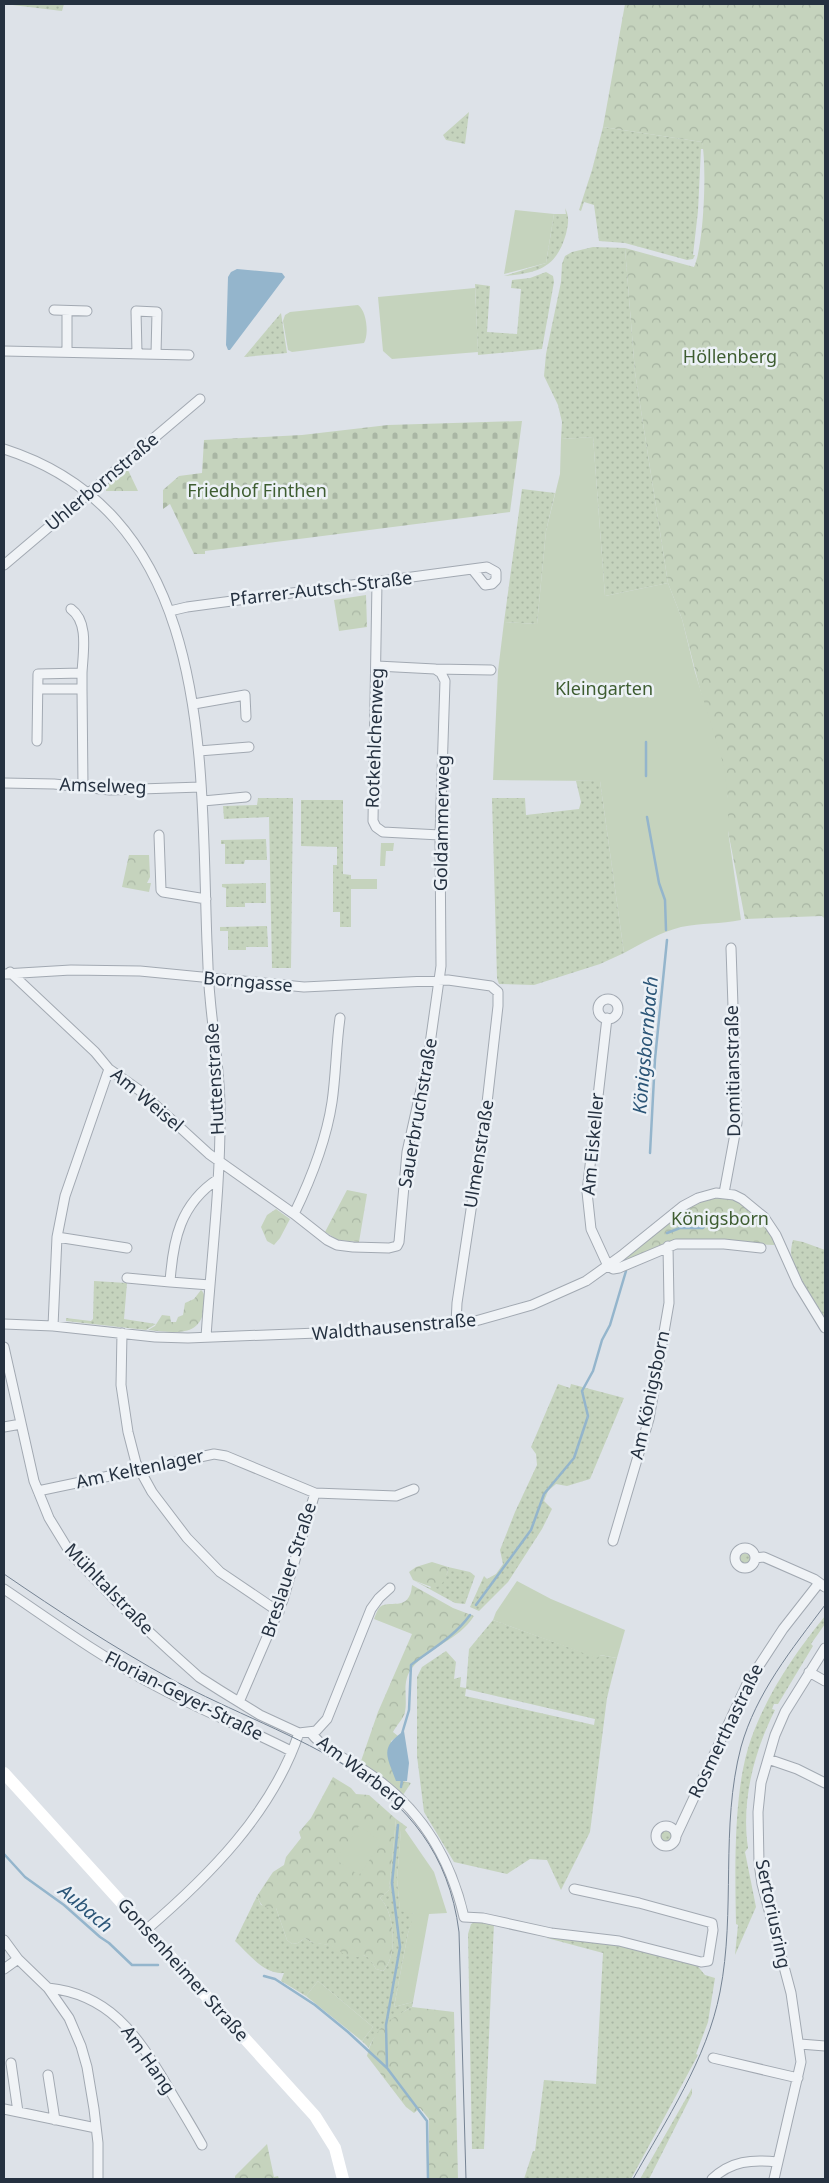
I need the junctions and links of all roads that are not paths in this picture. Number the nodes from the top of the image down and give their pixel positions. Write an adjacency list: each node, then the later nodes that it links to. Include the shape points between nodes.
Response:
1 (54, 310): 2 (street)
2 (67, 311): 3 (street); 5 (street)
3 (87, 311)
4 (4, 352): 5 (street)
5 (67, 352): 6 (street)
6 (136, 353): 7 (street); 7 (street, via 136,312 157,312)
7 (156, 354): 8 (street)
8 (189, 355)
9 (200, 399): 11 (street, Uhlerbornstraße)
10 (4, 449): 11 (street, Huttenstraße, via 44,466)
11 (89, 494): 12 (street, Uhlerbornstraße); 16 (street, Huttenstraße, via 126,534)
12 (4, 565)
13 (473, 570): 14 (street, Pfarrer-Autsch-Straße)
14 (377, 582): 16 (street, Pfarrer-Autsch-Straße); 17 (street, Rotkehlchenweg)
15 (71, 609): 20 (street, via 79,615 83,626)
16 (170, 611): 23 (street, Huttenstraße)
17 (377, 666): 18 (street); 34 (street, Rotkehlchenweg, via 374,824 384,832)
18 (435, 669): 19 (street); 34 (street, Goldammerweg, via 445,681)
19 (491, 670)
20 (82, 673): 21 (street, via 38,674); 22 (street)
21 (38, 689): 22 (street); 25 (street)
22 (82, 689): 29 (street)
23 (194, 704): 24 (street, via 245,695); 27 (street, Huttenstraße)
24 (246, 717)
25 (37, 741)
26 (249, 747): 27 (street)
27 (199, 751): 30 (street, Huttenstraße)
28 (4, 783): 29 (street, Amselweg)
29 (83, 786): 30 (street, Amselweg, via 110,790)
30 (201, 787): 32 (street, Huttenstraße)
31 (246, 797): 32 (street)
32 (203, 800): 35 (street, Huttenstraße)
33 (160, 835): 35 (street, via 161,890)
34 (440, 835): 39 (street, Goldammerweg)
35 (206, 899): 38 (street, Huttenstraße)
36 (731, 948): 46 (street, Domitianstraße, via 737,1123)
37 (7, 973): 38 (street, Borngasse, via 106,970); 43 (street, Am Weisel, via 95,1052)
38 (209, 978): 39 (street, Borngasse, via 304,987); 44 (street, Huttenstraße, via 219,1082)
39 (439, 980): 40 (street, Borngasse); 49 (street, Sauerbruchstraße, via 428,1058 407,1152)
40 (491, 986): 58 (street, Ulmenstraße, via 498,992 498,1006)
41 (340, 1018): 47 (street, via 332,1103 324,1138 311,1178)
42 (607, 1018): 53 (street, Am Eiskeller, via 587,1192 591,1229)
43 (109, 1069): 44 (street, Am Weisel, via 139,1090); 48 (street, via 63,1201)
44 (219, 1161): 45 (street, Huttenstraße); 47 (street, Am Weisel)
45 (218, 1179): 55 (street, via 194,1202 180,1223); 56 (street, Huttenstraße)
46 (724, 1193): 53 (street, Waldthausenstraße, via 705,1195 683,1206); 60 (street, via 750,1204 768,1221 798,1284)
47 (294, 1214): 49 (street, Am Weisel, via 333,1244 379,1248)
48 (57, 1237): 51 (street); 59 (street)
49 (397, 1246)
50 (668, 1246): 52 (street, via 704,1244); 53 (street, via 619,1268); 70 (street, Am Königsborn, via 669,1303 649,1419)
51 (127, 1248)
52 (761, 1248)
53 (608, 1266): 58 (street, Waldthausenstraße, via 581,1283 532,1305 488,1319)
54 (127, 1278): 55 (street)
55 (170, 1282): 56 (street)
56 (210, 1285): 62 (street, Huttenstraße)
57 (4, 1324): 59 (street, Waldthausenstraße)
58 (456, 1324): 62 (street, Waldthausenstraße)
59 (53, 1326): 61 (street, Waldthausenstraße)
60 (825, 1328)
61 (122, 1333): 62 (street, Waldthausenstraße, via 173,1338); 66 (street, via 120,1370 124,1406 136,1462)
62 (206, 1337)
63 (4, 1347): 64 (street, Mühltalstraße)
64 (21, 1424): 65 (street); 68 (street, Mühltalstraße)
65 (4, 1427)
66 (141, 1469): 68 (street, Am Keltenlager); 69 (street, Am Keltenlager, via 208,1454 220,1455); 75 (street, via 152,1492 186,1538 220,1572)
67 (414, 1489): 69 (street, Am Keltenlager, via 396,1496)
68 (38, 1491): 79 (street, Mühltalstraße, via 49,1518 71,1554 117,1602 199,1677)
69 (315, 1493): 75 (street, Breslauer Straße)
70 (613, 1540)
71 (755, 1558): 72 (street, via 764,1557)
72 (822, 1585): 86 (street, Rosmerthastraße, via 783,1629 747,1684)
73 (390, 1588): 81 (street, via 371,1609 327,1719)
74 (4, 1589): 82 (street, Florian-Geyer-Straße, via 129,1671)
75 (278, 1612): 79 (street, Breslauer Straße)
76 (825, 1648): 77 (street, Sertoriusring)
77 (809, 1672): 78 (street); 83 (street, Sertoriusring, via 785,1712)
78 (825, 1681)
79 (239, 1702): 80 (street, Mühltalstraße)
80 (299, 1733): 81 (street); 82 (street)
81 (311, 1733): 87 (street, Am Warberg, via 321,1744 384,1784 412,1809 449,1868 464,1917 619,1941 701,1962 708,1961 712,1923)
82 (291, 1751): 88 (street, via 268,1796 228,1851)
83 (768, 1759): 85 (street); 93 (street, Sertoriusring, via 758,1812 759,1863)
84 (4, 1773): 88 (main road, Gonsenheimer Straße)
85 (825, 1783)
86 (676, 1836)
87 (574, 1889)
88 (146, 1930): 106 (main road, Gonsenheimer Straße, via 322,2124 338,2155)
89 (4, 1940): 90 (street)
90 (18, 1959): 91 (street); 92 (street)
91 (4, 1969)
92 (48, 1988): 102 (street, via 68,2018 81,2046); 103 (street, Am Hang, via 64,1990 93,2001 127,2027 147,2052)
93 (800, 2044): 94 (street); 98 (street, Sertoriusring)
94 (825, 2046)
95 (713, 2058): 98 (street)
96 (11, 2063): 100 (street)
97 (48, 2075): 101 (street)
98 (798, 2078): 104 (street, Sertoriusring)
99 (4, 2109): 100 (street)
100 (18, 2112): 101 (street)
101 (55, 2120): 102 (street)
102 (96, 2128): 105 (street)
103 (202, 2144)
104 (777, 2162): 107 (street, via 754,2160 738,2163); 108 (street, Sertoriusring)
105 (98, 2179)
106 (343, 2179)
107 (712, 2179)
108 (774, 2179)

